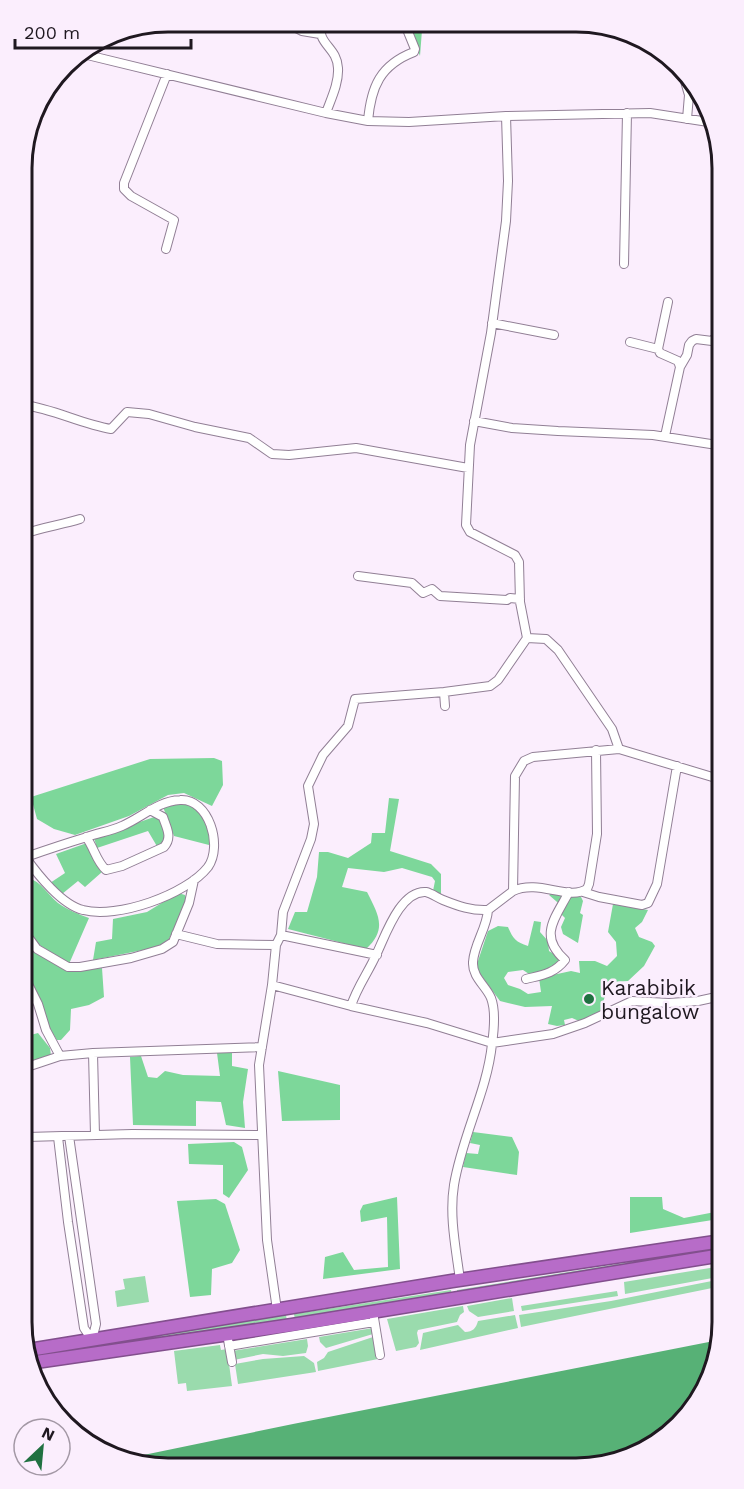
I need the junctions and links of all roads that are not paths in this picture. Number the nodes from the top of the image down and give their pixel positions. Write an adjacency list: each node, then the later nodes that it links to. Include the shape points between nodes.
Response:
1 (308, 32): 3 (street)
2 (408, 32): 11 (street, via 414,52 397,58 383,73 369,102)
3 (320, 34): 7 (street, via 335,52 339,67)
4 (90, 56): 5 (street)
5 (167, 74): 7 (street); 13 (street, via 124,183 131,196 174,220)
6 (687, 88): 10 (street)
7 (326, 113): 11 (street)
8 (627, 114): 9 (street); 10 (street); 14 (street)
9 (506, 116): 11 (street); 16 (street, via 506,221)
10 (687, 119): 12 (street)
11 (368, 121)
12 (704, 121)
13 (165, 249)
14 (624, 264)
15 (668, 302): 20 (street)
16 (492, 323): 17 (street); 23 (street)
17 (554, 335)
18 (712, 341): 21 (street, via 692,341)
19 (630, 342): 20 (street)
20 (658, 349): 21 (street, via 678,361)
21 (680, 367): 24 (street)
22 (32, 406): 26 (street, via 111,429 127,412 149,414 249,438 272,454 356,448)
23 (474, 421): 24 (street, via 513,428); 26 (street)
24 (665, 436): 25 (street)
25 (712, 444)
26 (468, 468): 30 (street, via 466,525 468,530 514,555 519,562)
27 (80, 519): 28 (street)
28 (32, 531)
29 (358, 576): 30 (street, via 412,583 423,593 432,589 440,596)
30 (520, 599): 31 (street)
31 (527, 638): 32 (street, via 490,686); 34 (street, via 546,639 558,650 612,729)
32 (444, 692): 33 (street); 48 (street, via 355,699 348,726 323,755 308,786 314,825 284,912)
33 (445, 706)
34 (619, 749): 35 (street); 36 (street)
35 (596, 750): 43 (street, via 533,757 519,767 515,776); 45 (street, via 597,834 589,884)
36 (677, 766): 37 (street); 45 (street, via 657,884 648,903)
37 (712, 778)
38 (150, 810): 39 (street, via 123,826); 39 (street, via 163,817 170,836 168,842 122,866 106,870 101,866); 42 (street, via 167,802 192,800 202,810 213,828 214,842 209,865)
39 (86, 837): 40 (street)
40 (32, 856)
41 (32, 866): 42 (street, via 42,880 81,910 132,909)
42 (194, 880): 47 (street)
43 (513, 891): 44 (street, via 537,886); 46 (street)
44 (569, 892): 45 (street); 52 (street, via 550,930 550,942 565,960 550,973)
45 (583, 892)
46 (488, 910): 51 (street, via 476,911 426,892 411,896 401,906); 57 (street, via 473,961 476,976 493,1006)
47 (176, 934): 49 (street, via 173,942 162,949 80,967 68,967); 50 (street, via 217,944)
48 (281, 935): 50 (street); 51 (street)
49 (32, 942)
50 (276, 945): 53 (street)
51 (376, 955): 56 (street)
52 (526, 979)
53 (272, 985): 56 (street); 58 (street)
54 (32, 992): 60 (street)
55 (712, 997): 57 (street, via 669,1003 632,1001 553,1034)
56 (351, 1006): 57 (street, via 427,1023)
57 (492, 1044): 69 (street, via 454,1184 452,1206)
58 (262, 1047): 59 (street); 63 (street)
59 (93, 1053): 60 (street); 62 (street)
60 (60, 1056): 61 (street)
61 (32, 1065)
62 (95, 1135): 63 (street); 64 (street)
63 (261, 1135): 70 (street, via 267,1240)
64 (69, 1136): 66 (street); 72 (street, via 96,1324)
65 (32, 1137): 66 (street)
66 (58, 1137): 72 (street, via 84,1328)
67 (712, 1242): 69 (highway)
68 (712, 1257): 71 (highway)
69 (460, 1280): 70 (highway)
70 (277, 1310): 72 (highway)
71 (374, 1317): 73 (highway); 76 (street)
72 (92, 1340): 74 (highway); 75 (highway)
73 (228, 1340): 75 (highway); 78 (street)
74 (35, 1349)
75 (94, 1353): 77 (highway)
76 (380, 1355)
77 (38, 1362)
78 (232, 1362)

